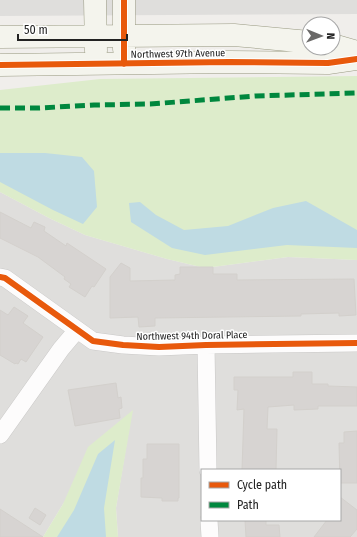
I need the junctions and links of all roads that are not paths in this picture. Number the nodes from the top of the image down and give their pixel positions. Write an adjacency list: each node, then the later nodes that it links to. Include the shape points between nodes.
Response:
1 (95, 0): 3 (street)
2 (124, 0): 4 (street)
3 (96, 35): 4 (street, Northwest 97th Avenue); 5 (street, Northwest 97th Avenue); 10 (street)
4 (125, 35): 6 (street, Northwest 97th Avenue, via 234,35); 11 (street)
5 (0, 37)
6 (301, 41)
7 (341, 47): 8 (street)
8 (357, 52)
9 (357, 59): 11 (street, Northwest 97th Avenue, via 328,63)
10 (96, 64): 11 (street, Northwest 97th Avenue); 12 (street, Northwest 97th Avenue)
11 (124, 64)
12 (0, 65)
13 (0, 277): 14 (street, Northwest 94th Doral Place, via 16,285)
14 (77, 330): 16 (street, Northwest 94th Doral Place, via 93,341 122,346); 17 (street)
15 (357, 343): 16 (street, Northwest 94th Doral Place)
16 (206, 345): 18 (street)
17 (0, 435)
18 (208, 469)
19 (209, 521): 20 (street)
20 (210, 537)

